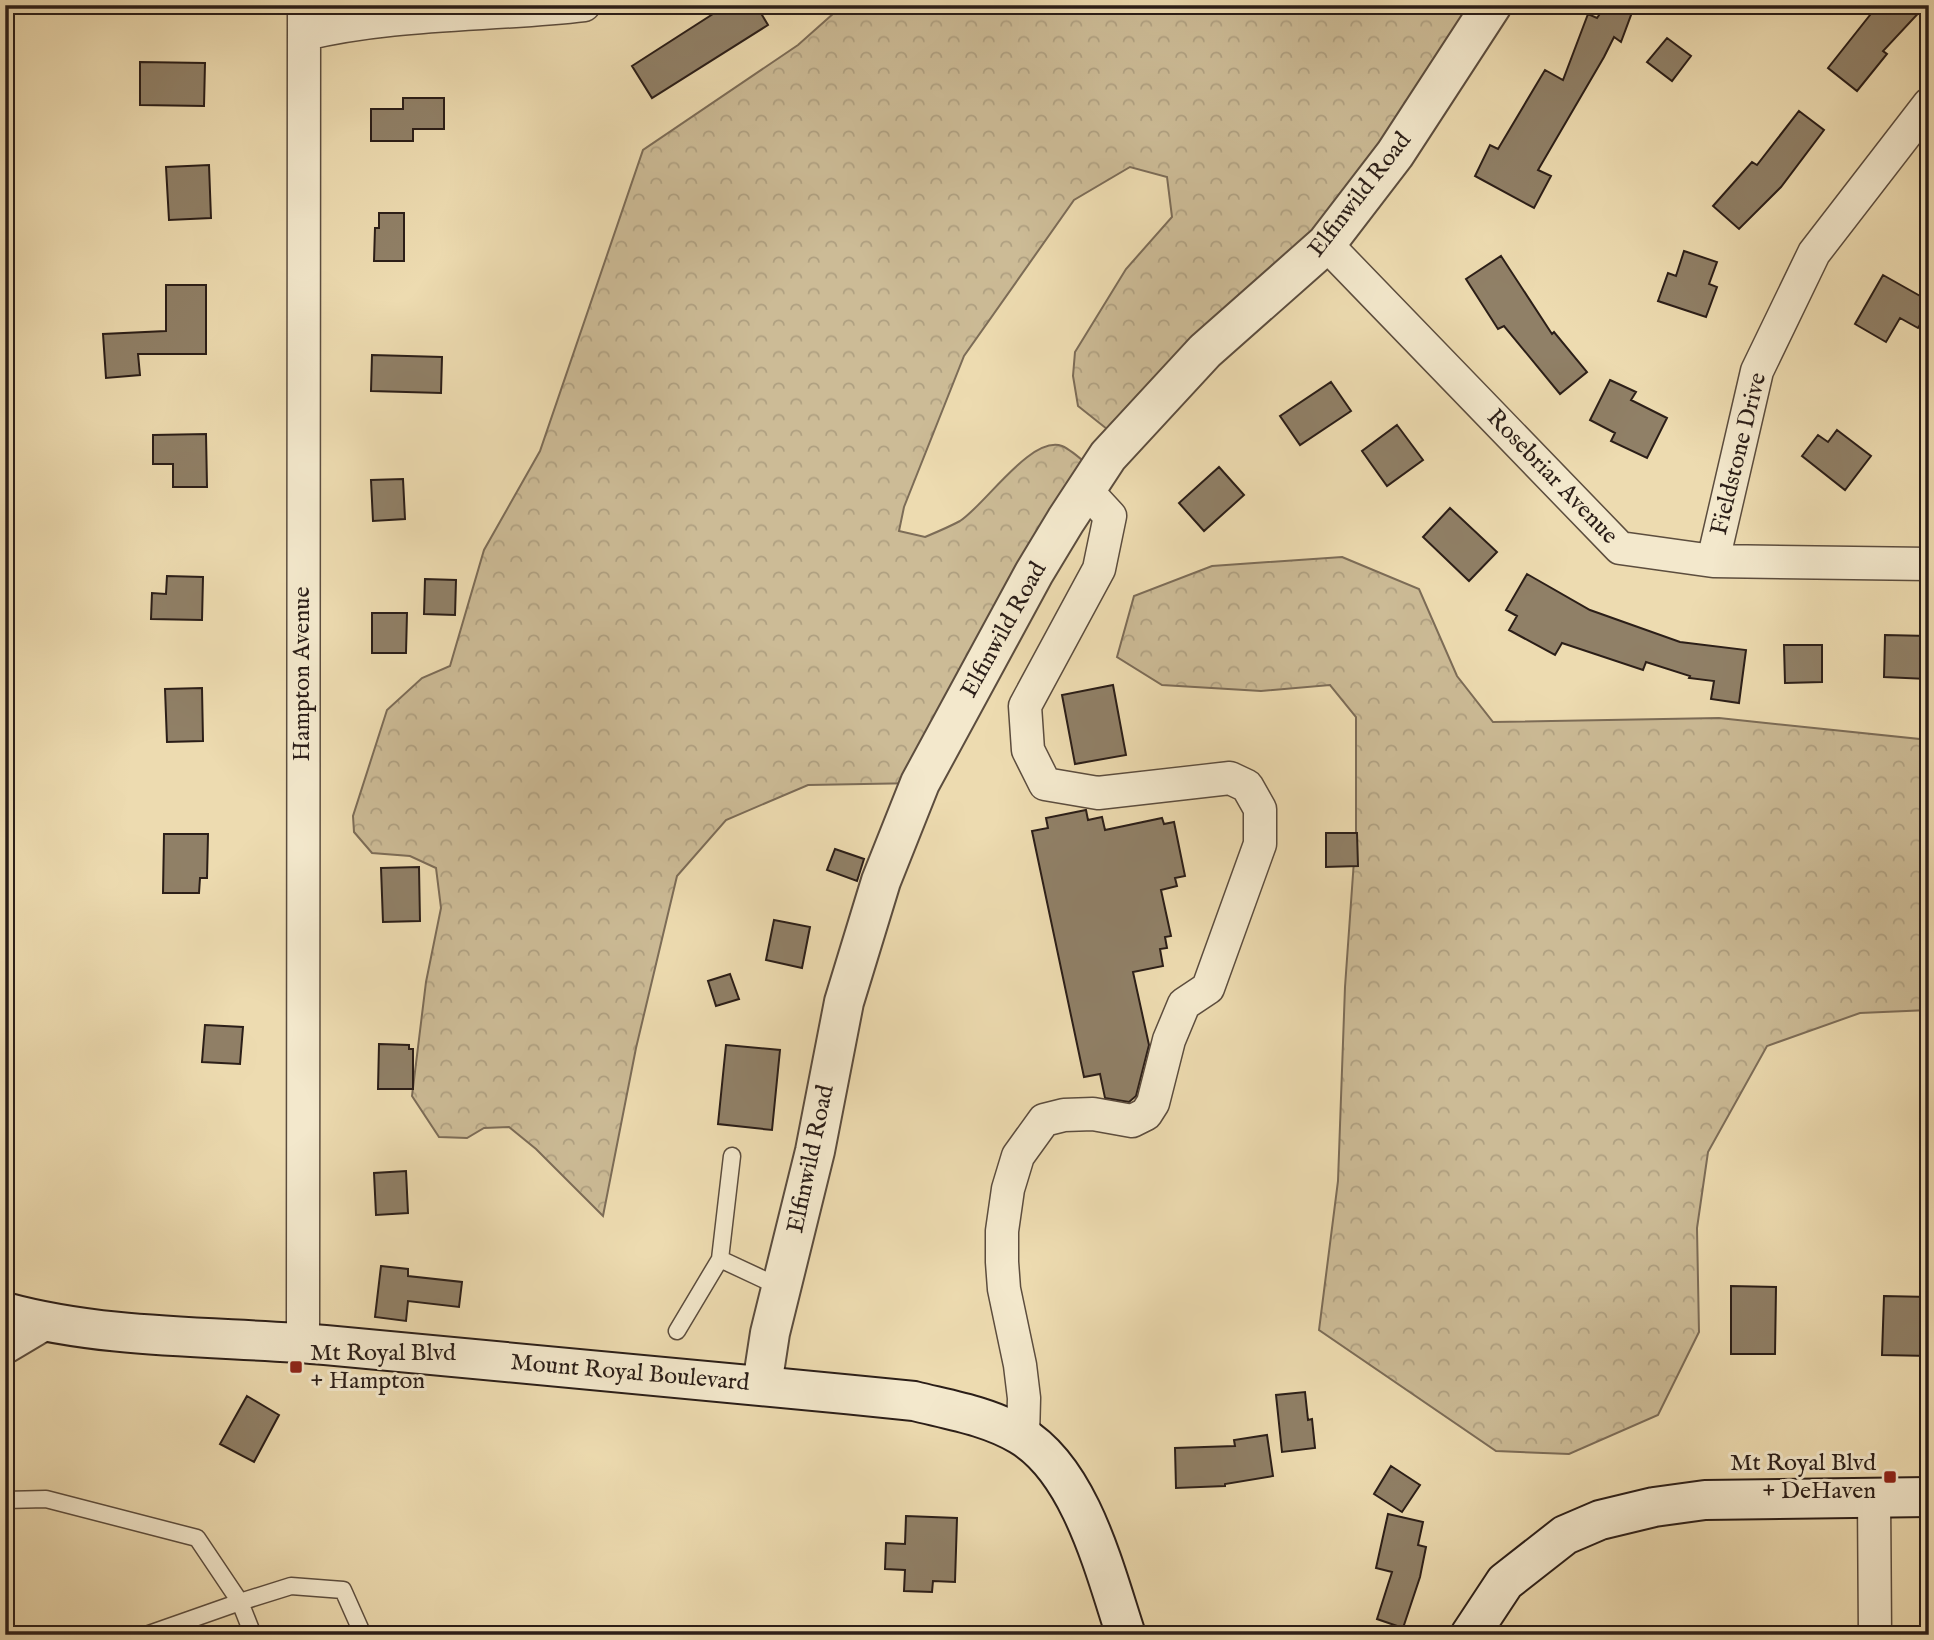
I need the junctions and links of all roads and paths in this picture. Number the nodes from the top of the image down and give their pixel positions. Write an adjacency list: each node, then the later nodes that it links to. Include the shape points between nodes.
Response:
1 (584, 5): 3 (street, via 348,24)
2 (1492, 5): 5 (main road, Elfinwild Road, via 1395,155)
3 (305, 20): 15 (street, Hampton Avenue)
4 (1929, 104): 7 (street, Fieldstone Drive, via 1814,253 1757,371)
5 (1326, 244): 6 (main road, Elfinwild Road, via 1205,351 1108,456); 7 (street, Rosebriar Avenue, via 1620,548)
6 (1086, 490): 11 (main road, Elfinwild Road, via 1034,573 920,783 881,881 844,1002); 18 (street, via 1110,516 1099,569 1025,706 1028,750 1039,773 1045,784 1098,793 1230,778 1247,786 1260,809 1259,844 1209,988 1184,1004 1146,1114 1132,1121 1093,1114 1044,1121 1018,1156 1008,1189 1002,1262 1024,1398)
7 (1713, 561): 8 (street, Rosebriar Avenue)
8 (1929, 564)
9 (732, 1156): 10 (lane)
10 (720, 1259): 11 (lane); 14 (lane)
11 (782, 1288): 17 (main road, Elfinwild Road)
12 (5, 1312): 13 (main road, Mount Royal Boulevard)
13 (42, 1322): 15 (main road, Mount Royal Boulevard); 16 (main road)
14 (677, 1331)
15 (303, 1343): 17 (main road, Mount Royal Boulevard)
16 (5, 1344)
17 (762, 1385): 18 (main road, Mount Royal Boulevard, via 914,1401 991,1421)
18 (1023, 1436): 26 (main road, Mount Royal Boulevard, via 1052,1463 1073,1493)
19 (1874, 1497): 20 (main road); 27 (main road, via 1705,1500 1600,1520 1565,1535 1505,1582); 28 (street)
20 (1929, 1497)
21 (5, 1500): 22 (lane, via 46,1499 197,1538)
22 (240, 1602): 23 (lane); 24 (lane); 25 (lane, via 291,1586 343,1590)
23 (146, 1635)
24 (253, 1635)
25 (363, 1635)
26 (1126, 1635)
27 (1470, 1635)
28 (1875, 1635)

